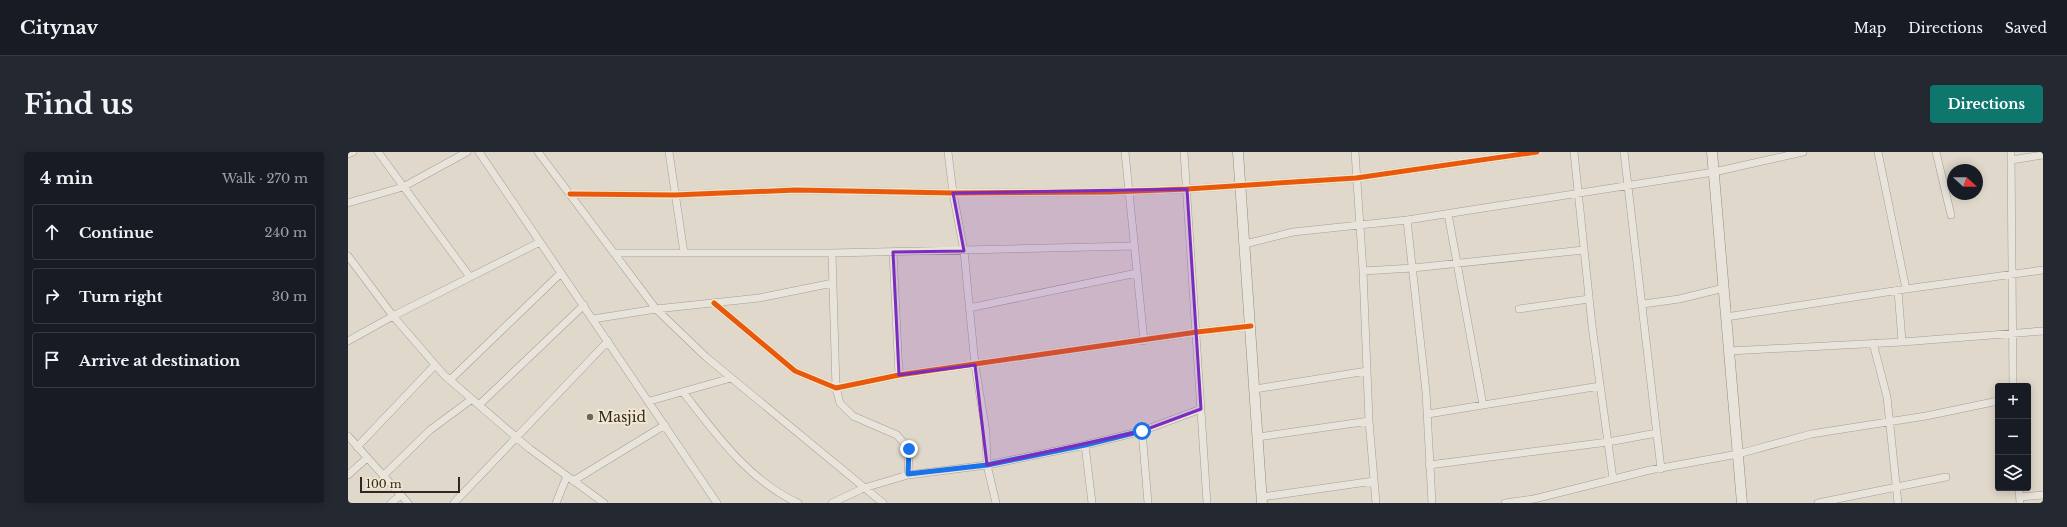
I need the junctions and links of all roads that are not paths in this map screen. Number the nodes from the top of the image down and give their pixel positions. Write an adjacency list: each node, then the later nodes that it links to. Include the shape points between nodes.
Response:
1 (353, 152): 19 (street)
2 (378, 152): 26 (street)
3 (467, 152): 26 (street)
4 (479, 152): 38 (street)
5 (538, 152): 30 (street)
6 (669, 152): 32 (street)
7 (948, 152): 29 (street)
8 (1125, 152): 28 (street)
9 (1184, 152): 27 (street)
10 (1238, 152): 24 (main road)
11 (1354, 152): 23 (street)
12 (1537, 152): 23 (street)
13 (1574, 152): 31 (street)
14 (1624, 152): 25 (street)
15 (1712, 152): 22 (main road)
16 (1803, 152): 22 (street)
17 (1878, 152): 58 (street)
18 (1936, 152): 35 (street)
19 (348, 154)
20 (2043, 155): 21 (street)
21 (2011, 156): 54 (street)
22 (1714, 172): 25 (street); 57 (main road)
23 (1356, 178): 24 (street); 37 (street)
24 (1241, 186): 27 (street); 39 (main road)
25 (1628, 186): 31 (street); 62 (street)
26 (403, 187): 33 (street); 55 (street)
27 (1187, 189): 28 (street); 72 (street)
28 (1128, 191): 29 (street); 40 (street)
29 (953, 193): 32 (street, via 796,190); 42 (street)
30 (570, 194): 32 (street); 44 (street)
31 (1578, 194): 34 (street); 41 (street)
32 (675, 195): 45 (street)
33 (348, 203)
34 (1448, 214): 36 (street); 48 (street)
35 (1951, 216)
36 (1407, 220): 37 (street); 49 (street)
37 (1359, 226): 39 (street, via 1293,232); 51 (street)
38 (540, 242): 52 (street); 55 (street)
39 (1245, 244): 70 (main road)
40 (1134, 246): 42 (street); 53 (street)
41 (1584, 250): 48 (street); 60 (street)
42 (964, 251): 43 (street); 64 (street)
43 (893, 252): 46 (street); 83 (street)
44 (614, 253): 45 (street); 65 (street)
45 (684, 253): 46 (street)
46 (832, 253): 56 (street)
47 (348, 256): 67 (street)
48 (1456, 263): 49 (street); 95 (street)
49 (1412, 268): 51 (street); 97 (street)
50 (2043, 270): 54 (street)
51 (1363, 271): 82 (street)
52 (561, 273): 63 (street); 85 (street)
53 (1137, 273): 64 (street); 76 (street)
54 (2013, 274): 58 (street); 73 (street)
55 (470, 277): 67 (street)
56 (834, 283): 61 (street, via 759,298); 88 (street)
57 (1724, 288): 62 (street, via 1679,299); 68 (main road)
58 (1906, 289): 59 (street)
59 (1898, 290): 68 (street); 77 (street)
60 (1589, 299): 66 (street); 87 (street)
61 (714, 302): 65 (street); 88 (street, via 795,371)
62 (1643, 304): 102 (street)
63 (584, 306): 69 (street); 94 (street)
64 (969, 308): 81 (street)
65 (656, 309): 69 (street); 84 (street, via 706,358)
66 (1519, 309)
67 (392, 316): 74 (street); 80 (street)
68 (1726, 317): 79 (main road)
69 (593, 319): 75 (street)
70 (1251, 326): 72 (street); 89 (main road)
71 (2043, 331): 73 (street)
72 (1197, 332): 76 (street); 96 (street)
73 (2012, 333): 77 (street); 86 (street)
74 (348, 341)
75 (608, 341): 92 (street); 104 (street)
76 (1144, 341): 81 (street)
77 (1902, 342): 78 (street)
78 (1872, 344): 79 (street); 98 (street, via 1887,397)
79 (1729, 351): 109 (main road)
80 (435, 365): 85 (street); 108 (street)
81 (975, 365): 83 (street); 111 (street, via 986,432)
82 (1367, 371): 89 (street); 99 (street)
83 (899, 375): 88 (street)
84 (731, 378): 90 (street); 121 (street)
85 (450, 380): 91 (street)
86 (2013, 383)
87 (1600, 386): 95 (street); 106 (street)
88 (836, 388): 114 (street, via 840,403 853,416 897,435 909,449)
89 (1255, 389): 105 (main road)
90 (683, 392): 92 (street); 133 (street, via 727,447 765,484)
91 (472, 399): 94 (street); 116 (street, via 430,430)
92 (650, 401): 100 (street)
93 (1995, 402): 98 (street, via 1926,416)
94 (479, 405): 104 (street)
95 (1483, 405): 97 (street)
96 (1201, 409): 101 (street); 139 (street)
97 (1428, 414): 112 (street)
98 (1890, 420): 109 (street, via 1811,434); 122 (street)
99 (1369, 421): 105 (street); 120 (street)
100 (665, 425): 118 (street); 132 (street)
101 (1142, 431): 107 (street); 138 (street)
102 (1657, 433): 106 (street); 113 (street)
103 (348, 436): 108 (street)
104 (517, 437): 118 (street); 129 (street)
105 (1258, 437): 125 (main road)
106 (1608, 442): 112 (street); 119 (street)
107 (1085, 445): 111 (street); 137 (street)
108 (357, 447): 110 (street)
109 (1738, 454): 113 (street); 143 (main road)
110 (367, 458): 115 (street); 116 (street)
111 (987, 465): 114 (street); 136 (street)
112 (1429, 465): 141 (street)
113 (1661, 469): 119 (street)
114 (908, 474): 121 (street)
115 (348, 475)
116 (383, 476): 123 (street)
117 (1946, 477): 122 (street)
118 (570, 478): 130 (street); 131 (street)
119 (1613, 479): 142 (street)
120 (1374, 481): 125 (street); 140 (street)
121 (864, 488): 134 (street); 135 (street)
122 (1897, 488): 144 (street); 145 (street)
123 (400, 495): 127 (street); 128 (street)
124 (2043, 495): 126 (street)
125 (1262, 500)
126 (2020, 500)
127 (391, 503)
128 (408, 503)
129 (454, 503)
130 (556, 503)
131 (604, 503)
132 (717, 503)
133 (798, 503)
134 (832, 503)
135 (883, 503)
136 (996, 503)
137 (1092, 503)
138 (1148, 503)
139 (1207, 503)
140 (1376, 503)
141 (1432, 503)
142 (1505, 503)
143 (1742, 503)
144 (1818, 503)
145 (1898, 503)

